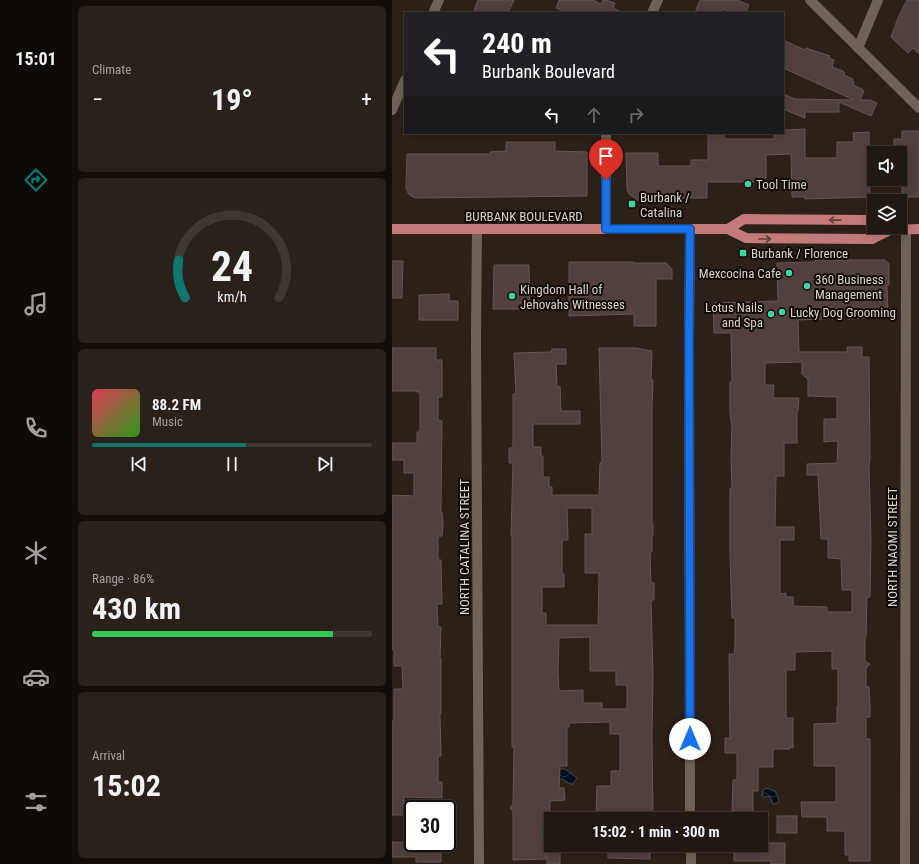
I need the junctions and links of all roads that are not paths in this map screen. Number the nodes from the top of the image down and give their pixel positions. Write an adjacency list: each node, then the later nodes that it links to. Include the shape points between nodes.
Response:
1 (439, 0): 5 (street)
2 (658, 0): 6 (street)
3 (810, 0): 7 (street)
4 (878, 0): 7 (street)
5 (433, 12)
6 (652, 12)
7 (858, 48): 9 (street)
8 (404, 82): 10 (street)
9 (919, 108)
10 (392, 110)
11 (606, 134): 15 (street)
12 (867, 220): 17 (main road, one-way to 17, via 744,219)
13 (392, 228): 14 (main road, BURBANK BOULEVARD)
14 (477, 229): 15 (main road, BURBANK BOULEVARD); 24 (street, NORTH CATALINA STREET)
15 (606, 229): 16 (main road, BURBANK BOULEVARD)
16 (690, 229): 17 (main road, BURBANK BOULEVARD); 22 (street)
17 (728, 229): 20 (main road, BURBANK BOULEVARD, one-way to 20, via 746,238 872,239)
18 (907, 229): 19 (main road, BURBANK BOULEVARD)
19 (919, 229)
20 (879, 234)
21 (906, 234): 26 (street, NORTH NAOMI STREET)
22 (690, 812)
23 (690, 852): 25 (street)
24 (479, 864)
25 (691, 864)
26 (905, 864)

